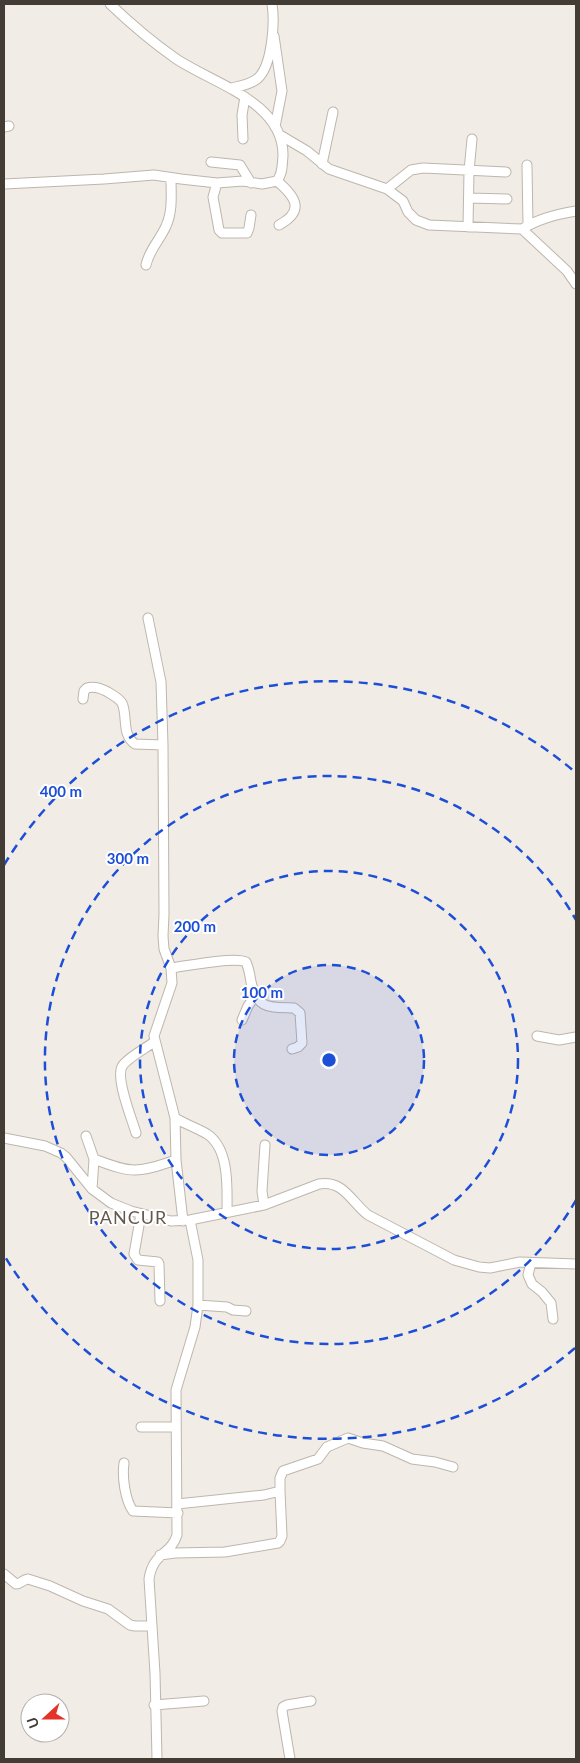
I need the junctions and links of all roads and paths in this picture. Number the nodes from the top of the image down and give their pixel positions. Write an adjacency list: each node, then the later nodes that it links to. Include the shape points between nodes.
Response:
1 (110, 4): 4 (street, via 176,58)
2 (272, 4): 3 (street)
3 (274, 34): 4 (street, via 260,77); 7 (street, via 282,91)
4 (231, 88): 5 (street)
5 (245, 97): 7 (street); 9 (street)
6 (333, 112): 11 (street)
7 (278, 131): 11 (street); 16 (street, via 283,150 282,175)
8 (472, 139): 13 (street)
9 (243, 140)
10 (211, 162): 18 (street, via 240,165)
11 (322, 164): 20 (street, via 338,173)
12 (528, 165): 26 (street)
13 (469, 171): 14 (street); 20 (street, via 411,170); 21 (street)
14 (506, 172)
15 (171, 178): 17 (street); 19 (street, via 154,175); 28 (street, via 169,217)
16 (277, 181): 18 (street); 25 (street, via 289,191 296,205 295,212)
17 (217, 183): 18 (street); 24 (street, via 213,197 222,233 247,233)
18 (252, 183)
19 (4, 184)
20 (387, 188): 27 (street, via 403,201 416,220 429,225)
21 (470, 198): 22 (street); 27 (street)
22 (507, 199)
23 (576, 211): 26 (street, via 557,214)
24 (251, 215)
25 (279, 225)
26 (525, 227): 27 (street); 29 (street)
27 (468, 228)
28 (146, 265)
29 (576, 284)
30 (148, 618): 32 (street, via 161,682)
31 (83, 699): 32 (street, via 87,688 106,691 120,700 132,742)
32 (164, 745): 33 (street, via 163,936)
33 (171, 968): 34 (street, via 242,960 248,967); 38 (street, via 172,983)
34 (255, 996): 35 (street); 39 (street, via 261,1004 272,1008 294,1008 300,1013 302,1043)
35 (242, 1020)
36 (537, 1036): 37 (street, via 559,1040)
37 (576, 1037)
38 (154, 1042): 40 (street); 41 (street, via 122,1065 120,1071)
39 (292, 1048)
40 (175, 1118): 46 (street); 49 (street, via 208,1135 216,1144 225,1162)
41 (136, 1133)
42 (86, 1136): 45 (street)
43 (4, 1138): 47 (street, via 46,1146 61,1153)
44 (264, 1145): 48 (street)
45 (94, 1159): 46 (street, via 135,1171); 47 (street)
46 (176, 1160): 51 (street)
47 (92, 1189): 50 (street, via 111,1202)
48 (264, 1205): 49 (street); 52 (street, via 320,1184 334,1184 368,1216 454,1260 486,1268)
49 (227, 1212): 51 (street)
50 (141, 1214): 51 (street, via 171,1221); 54 (street, via 134,1254 138,1260 154,1260 160,1264)
51 (186, 1220): 55 (street, via 198,1260)
52 (531, 1263): 53 (street); 57 (street, via 528,1275 532,1284 551,1303)
53 (576, 1264)
54 (160, 1301)
55 (198, 1305): 56 (street); 58 (street, via 195,1327 176,1390)
56 (246, 1311)
57 (553, 1319)
58 (176, 1427): 59 (street); 63 (street)
59 (141, 1428)
60 (124, 1463): 63 (street, via 124,1478 133,1511)
61 (453, 1467): 62 (street, via 412,1459 383,1446 348,1438 327,1447 318,1459 282,1471)
62 (280, 1491): 63 (street); 64 (street, via 282,1536 278,1543 225,1552)
63 (178, 1508): 64 (street, via 176,1539)
64 (160, 1555): 66 (street, via 150,1570)
65 (4, 1574): 66 (street, via 16,1584 28,1579 50,1586 108,1610 130,1625)
66 (152, 1626): 69 (street)
67 (204, 1701): 69 (street)
68 (311, 1701): 71 (street, via 283,1707)
69 (154, 1705): 70 (street)
70 (157, 1759)
71 (290, 1759)

